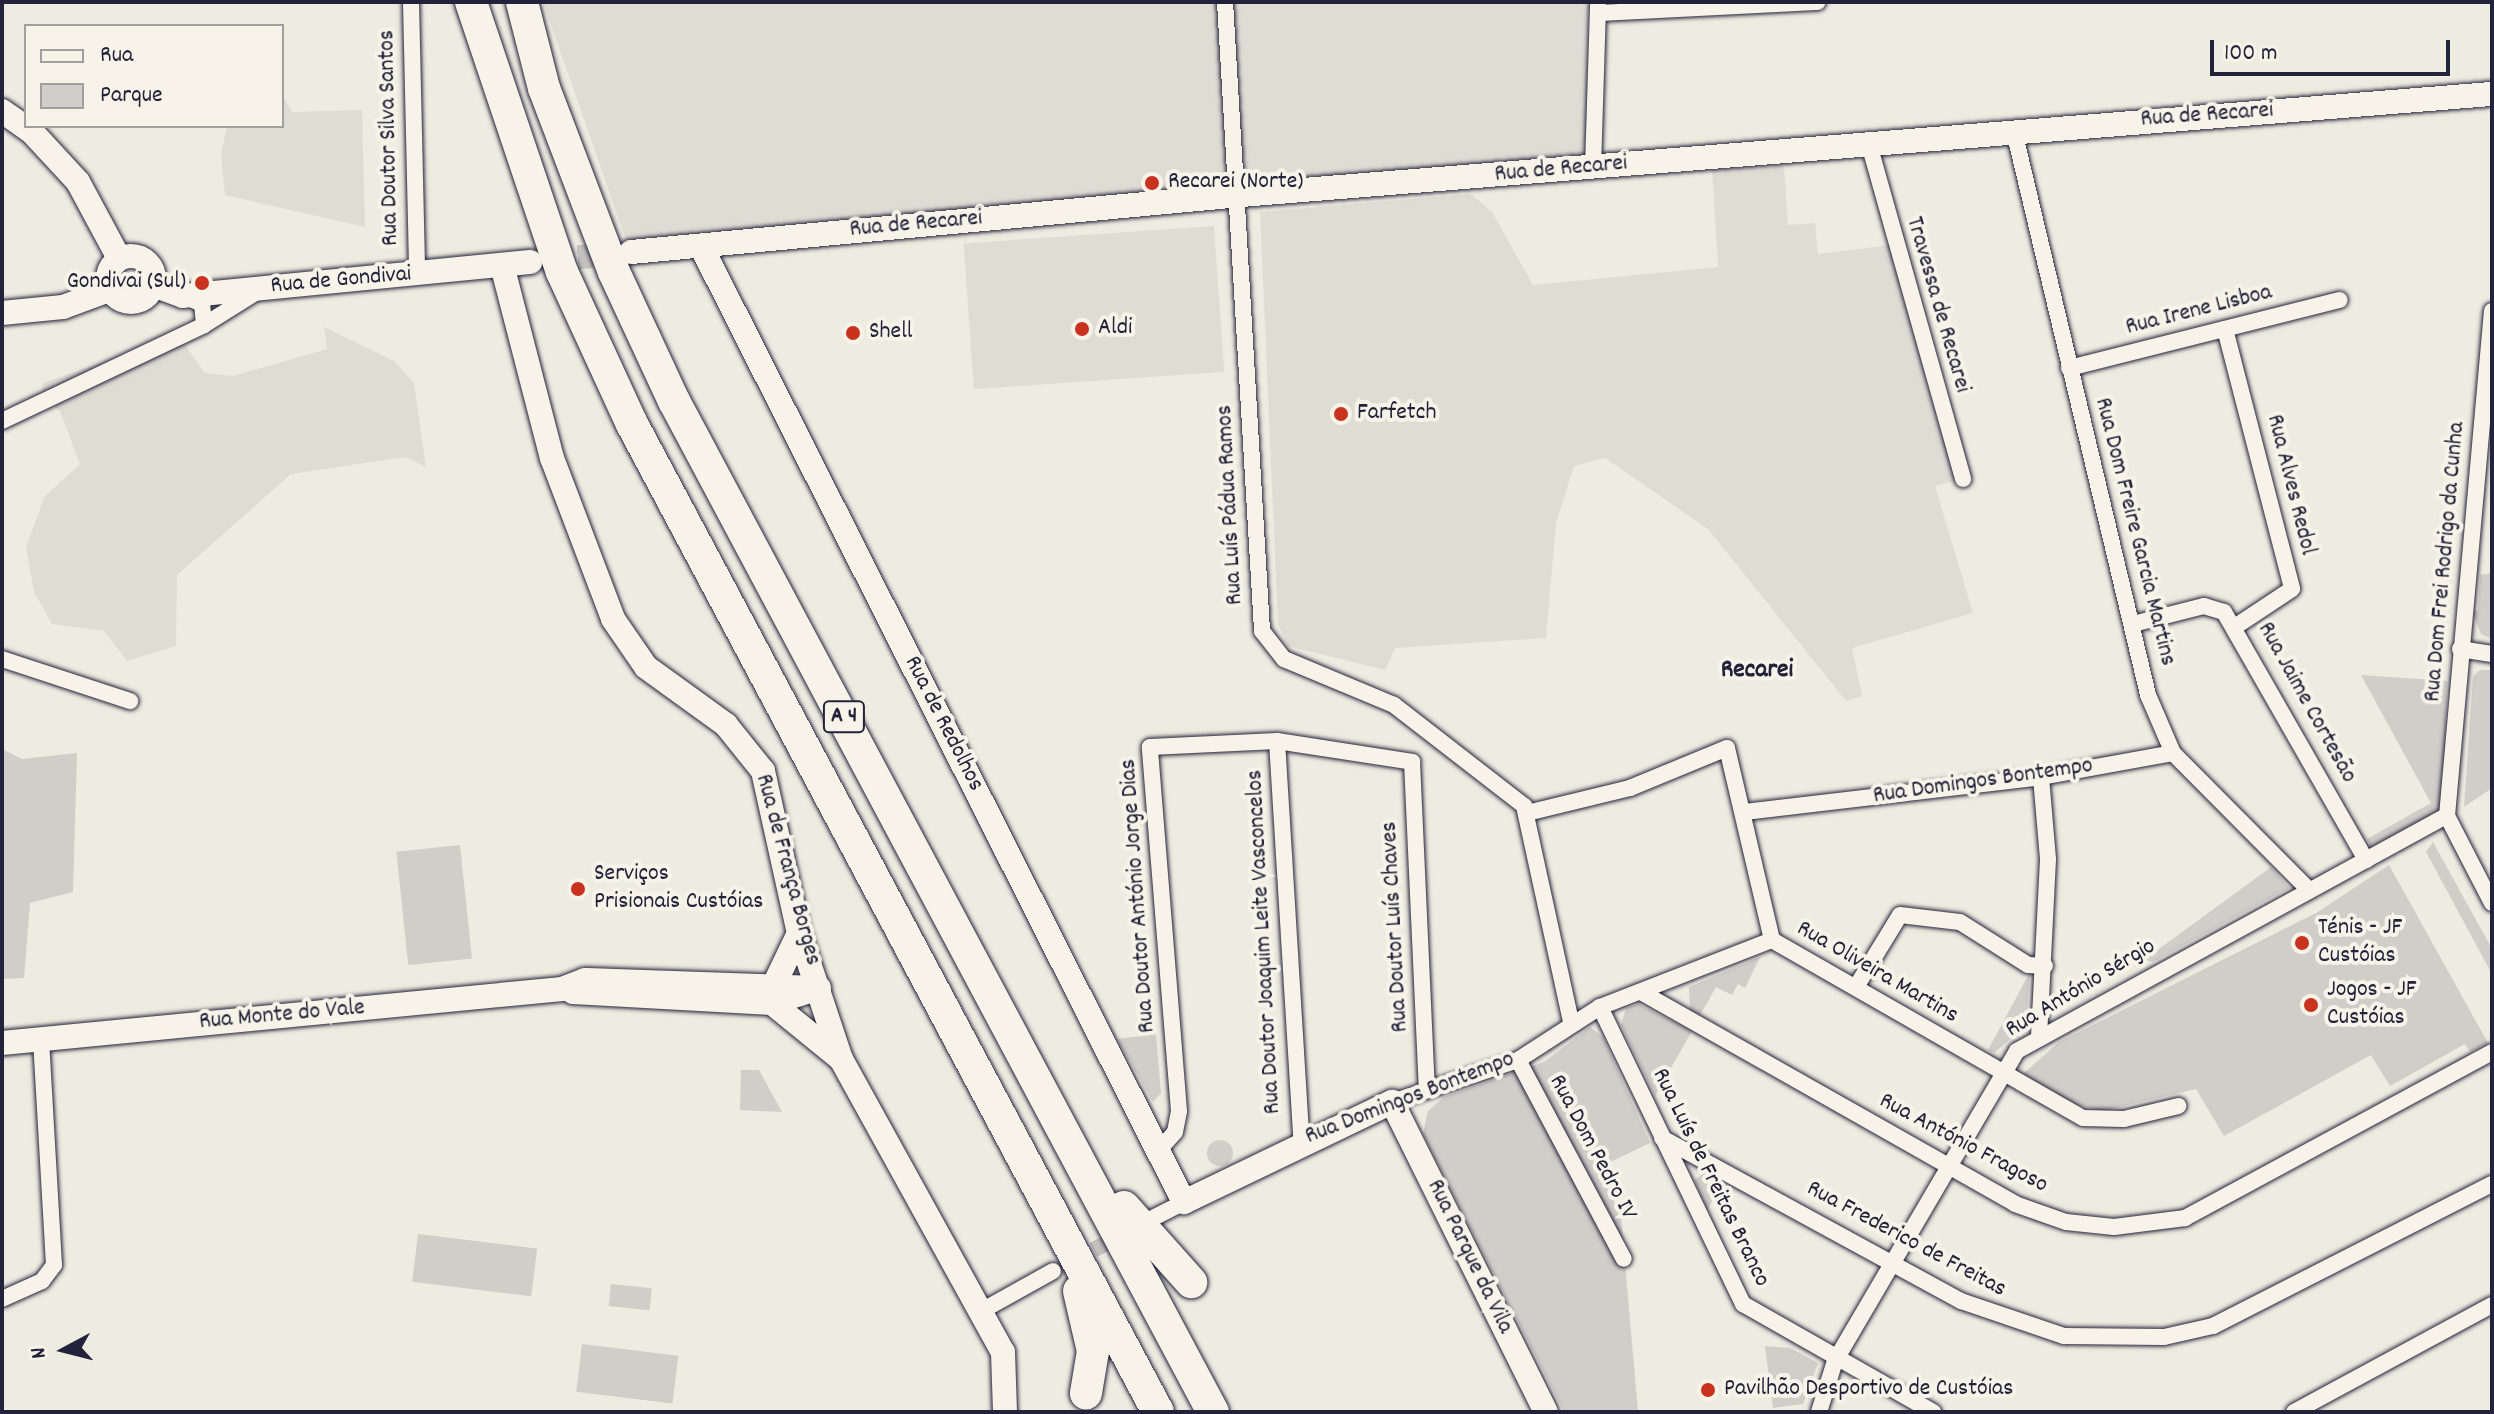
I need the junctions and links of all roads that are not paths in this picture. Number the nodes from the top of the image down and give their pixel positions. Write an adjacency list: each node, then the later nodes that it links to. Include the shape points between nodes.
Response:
1 (411, 2): 21 (street, Rua Doutor Silva Santos)
2 (471, 2): 74 (highway, A 4, via 562,272 632,424)
3 (522, 2): 72 (highway, A 4, via 544,88 614,272 674,401)
4 (1225, 2): 15 (street, Rua Luís Pádua Ramos)
5 (1818, 2): 6 (street)
6 (1747, 5): 7 (street)
7 (1598, 7): 14 (street)
8 (2492, 94): 12 (street, Rua de Recarei)
9 (2, 111): 10 (street)
10 (24, 126)
11 (27, 128): 18 (street, via 78,182)
12 (2014, 131): 13 (street, Rua de Recarei); 31 (street, Rua Dom Freire Garcia Martins)
13 (1869, 144): 14 (street, Rua de Recarei); 33 (street, Travessa de Recarei)
14 (1593, 167): 15 (street, Rua de Recarei)
15 (1241, 195): 16 (street, Rua de Recarei); 45 (street, Rua Luís Pádua Ramos, via 1262,631 1284,659 1371,692 1415,720)
16 (701, 246): 17 (street, Rua de Recarei); 71 (street, Rua de Redolhos)
17 (631, 252)
18 (119, 258): 22 (street, Rua de Gondivai, via 146,261); 24 (street, via 110,271)
19 (530, 262): 20 (street, Rua de Gondivai)
20 (502, 265): 21 (street, Rua de Gondivai); 50 (street, Rua de França Borges, via 552,458 613,619 646,667 726,725 758,761)
21 (417, 273): 23 (street, Rua de Gondivai)
22 (153, 285): 24 (street, via 135,301); 25 (street, Rua de Gondivai)
23 (263, 288): 25 (street, Rua de Gondivai); 29 (street)
24 (112, 289): 28 (street, via 63,307)
25 (183, 296): 29 (street, via 202,304)
26 (2340, 300): 30 (street, Rua Irene Lisboa)
27 (2492, 311): 36 (street, Rua Dom Frei Rodrigo da Cunha)
28 (2, 313)
29 (204, 325): 32 (street)
30 (2225, 329): 31 (street, Rua Irene Lisboa); 35 (street, Rua Alves Redol, via 2292,589)
31 (2069, 368): 34 (street, Rua Dom Freire Garcia Martins)
32 (2, 421)
33 (1963, 479)
34 (2133, 624): 35 (street, Rua Jaime Cortesão, via 2204,606); 41 (street, Rua Dom Freire Garcia Martins, via 2148,695)
35 (2236, 626): 47 (street, Rua Jaime Cortesão)
36 (2460, 649): 37 (street); 46 (street, Rua Dom Frei Rodrigo da Cunha)
37 (2492, 654)
38 (2, 659): 39 (street)
39 (130, 701)
40 (1277, 741): 42 (street, Rua Doutor António Jorge Dias); 70 (street, Rua Doutor Joaquim Leite Vasconcelos); 71 (street, Rua Doutor António Jorge Dias, via 1150,747 1179,1111 1175,1132)
41 (2173, 753): 43 (street, Rua Domingos Bontempo); 48 (street, Rua Dom Freire Garcia Martins)
42 (1412, 762): 66 (street, Rua Doutor Luís Chaves)
43 (2041, 777): 44 (street, Rua Domingos Bontempo); 52 (street)
44 (1744, 812): 45 (street, via 1732,754 1720,747 1640,784); 51 (street)
45 (1527, 813): 58 (street)
46 (2447, 816): 47 (street, Rua António Sérgio); 49 (street)
47 (2366, 860): 48 (street, Rua António Sérgio)
48 (2309, 890): 59 (street, Rua António Sérgio)
49 (2492, 903)
50 (799, 933): 54 (street, Rua de França Borges); 56 (street)
51 (1772, 940): 53 (street, Rua Oliveira Martins); 55 (street, Rua Domingos Bontempo)
52 (2045, 966): 53 (street, via 2028,965 1960,922 1900,915); 59 (street)
53 (1856, 987): 65 (street, Rua Oliveira Martins)
54 (819, 988): 56 (street, Rua Monte do Vale); 63 (street, Rua de França Borges)
55 (1641, 992): 57 (street, Rua Domingos Bontempo); 73 (street, Rua António Fragoso)
56 (773, 994): 60 (street, Rua Monte do Vale, via 585,980 562,989); 63 (street)
57 (1600, 1007): 58 (street, Rua Domingos Bontempo); 69 (street, Rua Luís de Freitas Branco)
58 (1571, 1022): 64 (street, Rua Domingos Bontempo)
59 (2039, 1037): 65 (street, Rua António Sérgio)
60 (41, 1039): 61 (street, Rua Monte do Vale); 82 (street, via 54,1265 42,1281)
61 (2, 1043)
62 (2492, 1052): 73 (street, Rua António Fragoso, via 2256,1184 2148,1226 2066,1222)
63 (841, 1059): 84 (street, Rua de França Borges)
64 (1518, 1060): 66 (street, Rua Domingos Bontempo); 78 (street, Rua Dom Pedro IV)
65 (2000, 1073): 68 (street, Rua Oliveira Martins, via 2083,1118 2124,1119); 73 (street, Rua António Sérgio)
66 (1427, 1089): 67 (street, Rua Domingos Bontempo)
67 (1392, 1102): 70 (street, Rua Domingos Bontempo); 90 (street, Rua Parque da Vila)
68 (2178, 1106)
69 (1662, 1138): 79 (street, Rua Frederico de Freitas); 85 (street, Rua Luís de Freitas Branco, via 1743,1304)
70 (1301, 1139): 76 (street, Rua Domingos Bontempo)
71 (1158, 1151): 76 (street, Rua de Redolhos)
72 (1083, 1161): 81 (highway, via 1156,1251); 89 (highway, A 4)
73 (1945, 1166): 79 (street, Rua António Sérgio)
74 (1040, 1184): 86 (highway, via 1052,1242 1086,1305 1093,1351); 88 (highway, A 4)
75 (2492, 1184): 79 (street, Rua Frederico de Freitas, via 2267,1302 2213,1326 2164,1337 2064,1336 2018,1326)
76 (1184, 1202): 77 (street, Rua Domingos Bontempo)
77 (1149, 1220)
78 (1624, 1259)
79 (1891, 1262): 85 (street, Rua António Sérgio)
80 (1053, 1271): 84 (street)
81 (1191, 1282)
82 (2, 1299)
83 (2492, 1305): 93 (street)
84 (983, 1310): 87 (street, Rua de França Borges, via 1007,1365)
85 (1835, 1361): 91 (street, Rua António Sérgio); 92 (street, Rua Luís de Freitas Branco)
86 (1086, 1393)
87 (1005, 1412)
88 (1158, 1412)
89 (1213, 1412)
90 (1546, 1412)
91 (1819, 1412)
92 (1933, 1412)
93 (2294, 1412)

